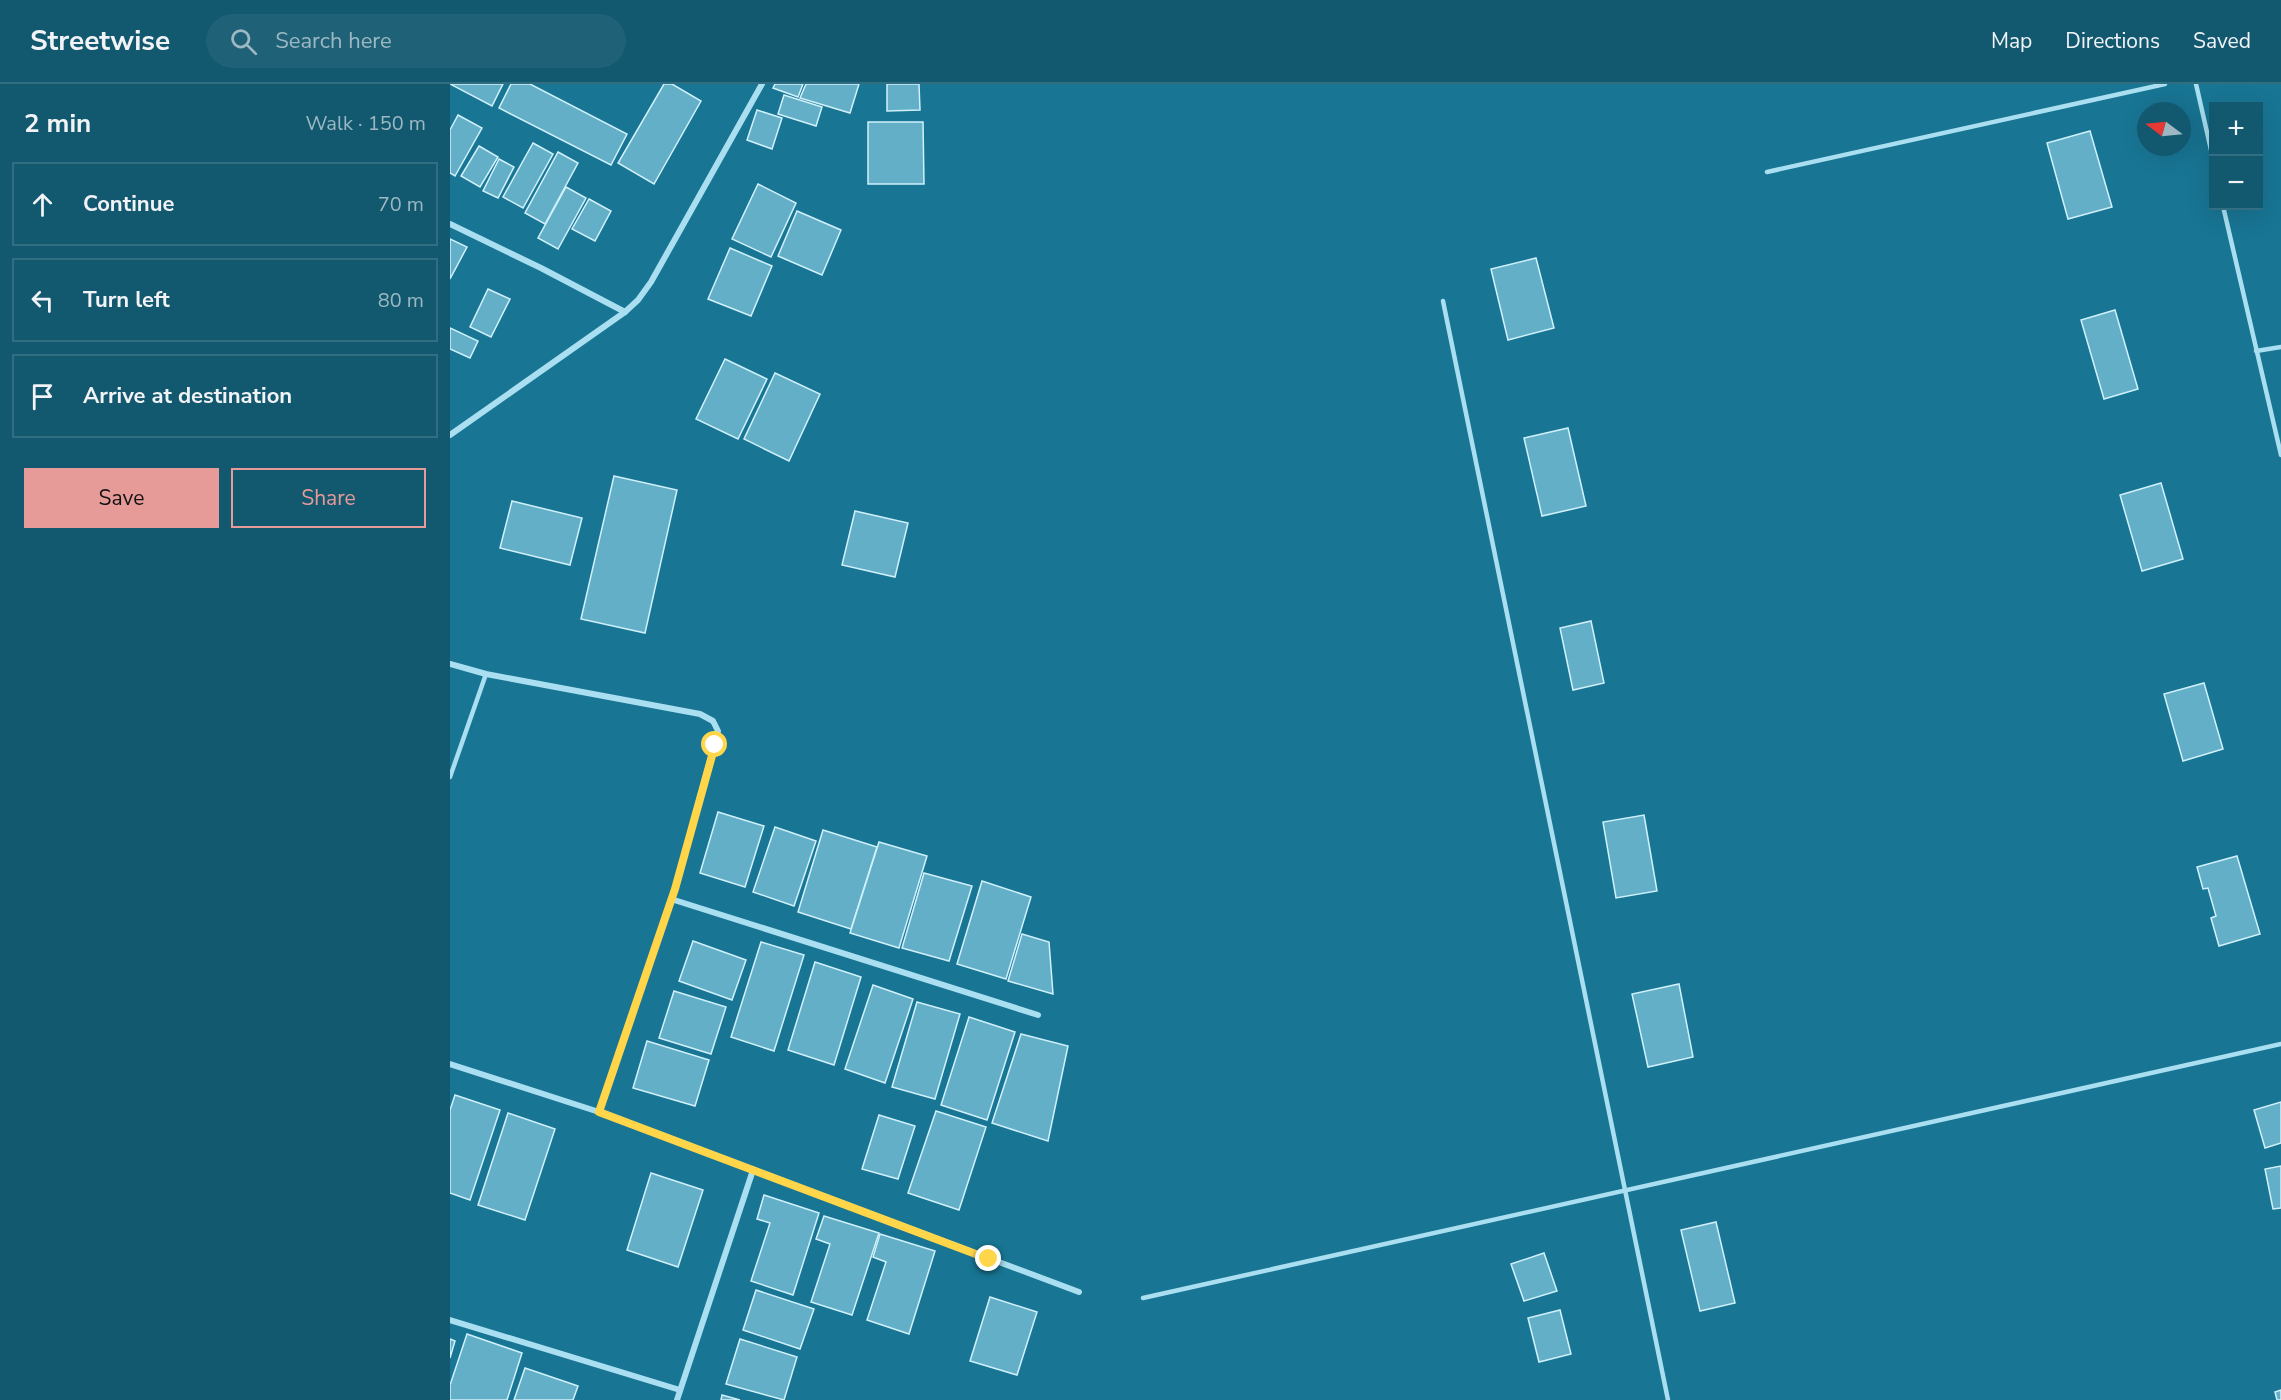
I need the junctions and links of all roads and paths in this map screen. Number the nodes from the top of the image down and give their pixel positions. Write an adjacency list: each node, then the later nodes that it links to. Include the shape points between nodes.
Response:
1 (762, 84): 9 (street, via 651,282)
2 (2165, 84): 5 (lane)
3 (2196, 84): 4 (lane)
4 (2212, 156)
5 (1767, 172)
6 (2224, 210): 11 (lane)
7 (450, 224): 9 (street)
8 (1443, 301): 23 (lane)
9 (625, 312): 12 (street)
10 (2281, 347): 11 (lane)
11 (2256, 351): 13 (lane)
12 (450, 435)
13 (2281, 456)
14 (450, 664): 15 (street)
15 (486, 674): 16 (lane); 17 (street, via 700,714 713,721 718,731 715,745)
16 (450, 777)
17 (671, 899): 18 (street); 21 (street)
18 (1038, 1015)
19 (2281, 1044): 23 (lane)
20 (450, 1064): 21 (street)
21 (599, 1112): 22 (street)
22 (753, 1170): 24 (street); 27 (street)
23 (1627, 1191): 25 (lane); 29 (lane)
24 (1079, 1292)
25 (1143, 1298)
26 (450, 1320): 27 (street)
27 (680, 1390): 28 (street)
28 (677, 1400)
29 (1668, 1400)

